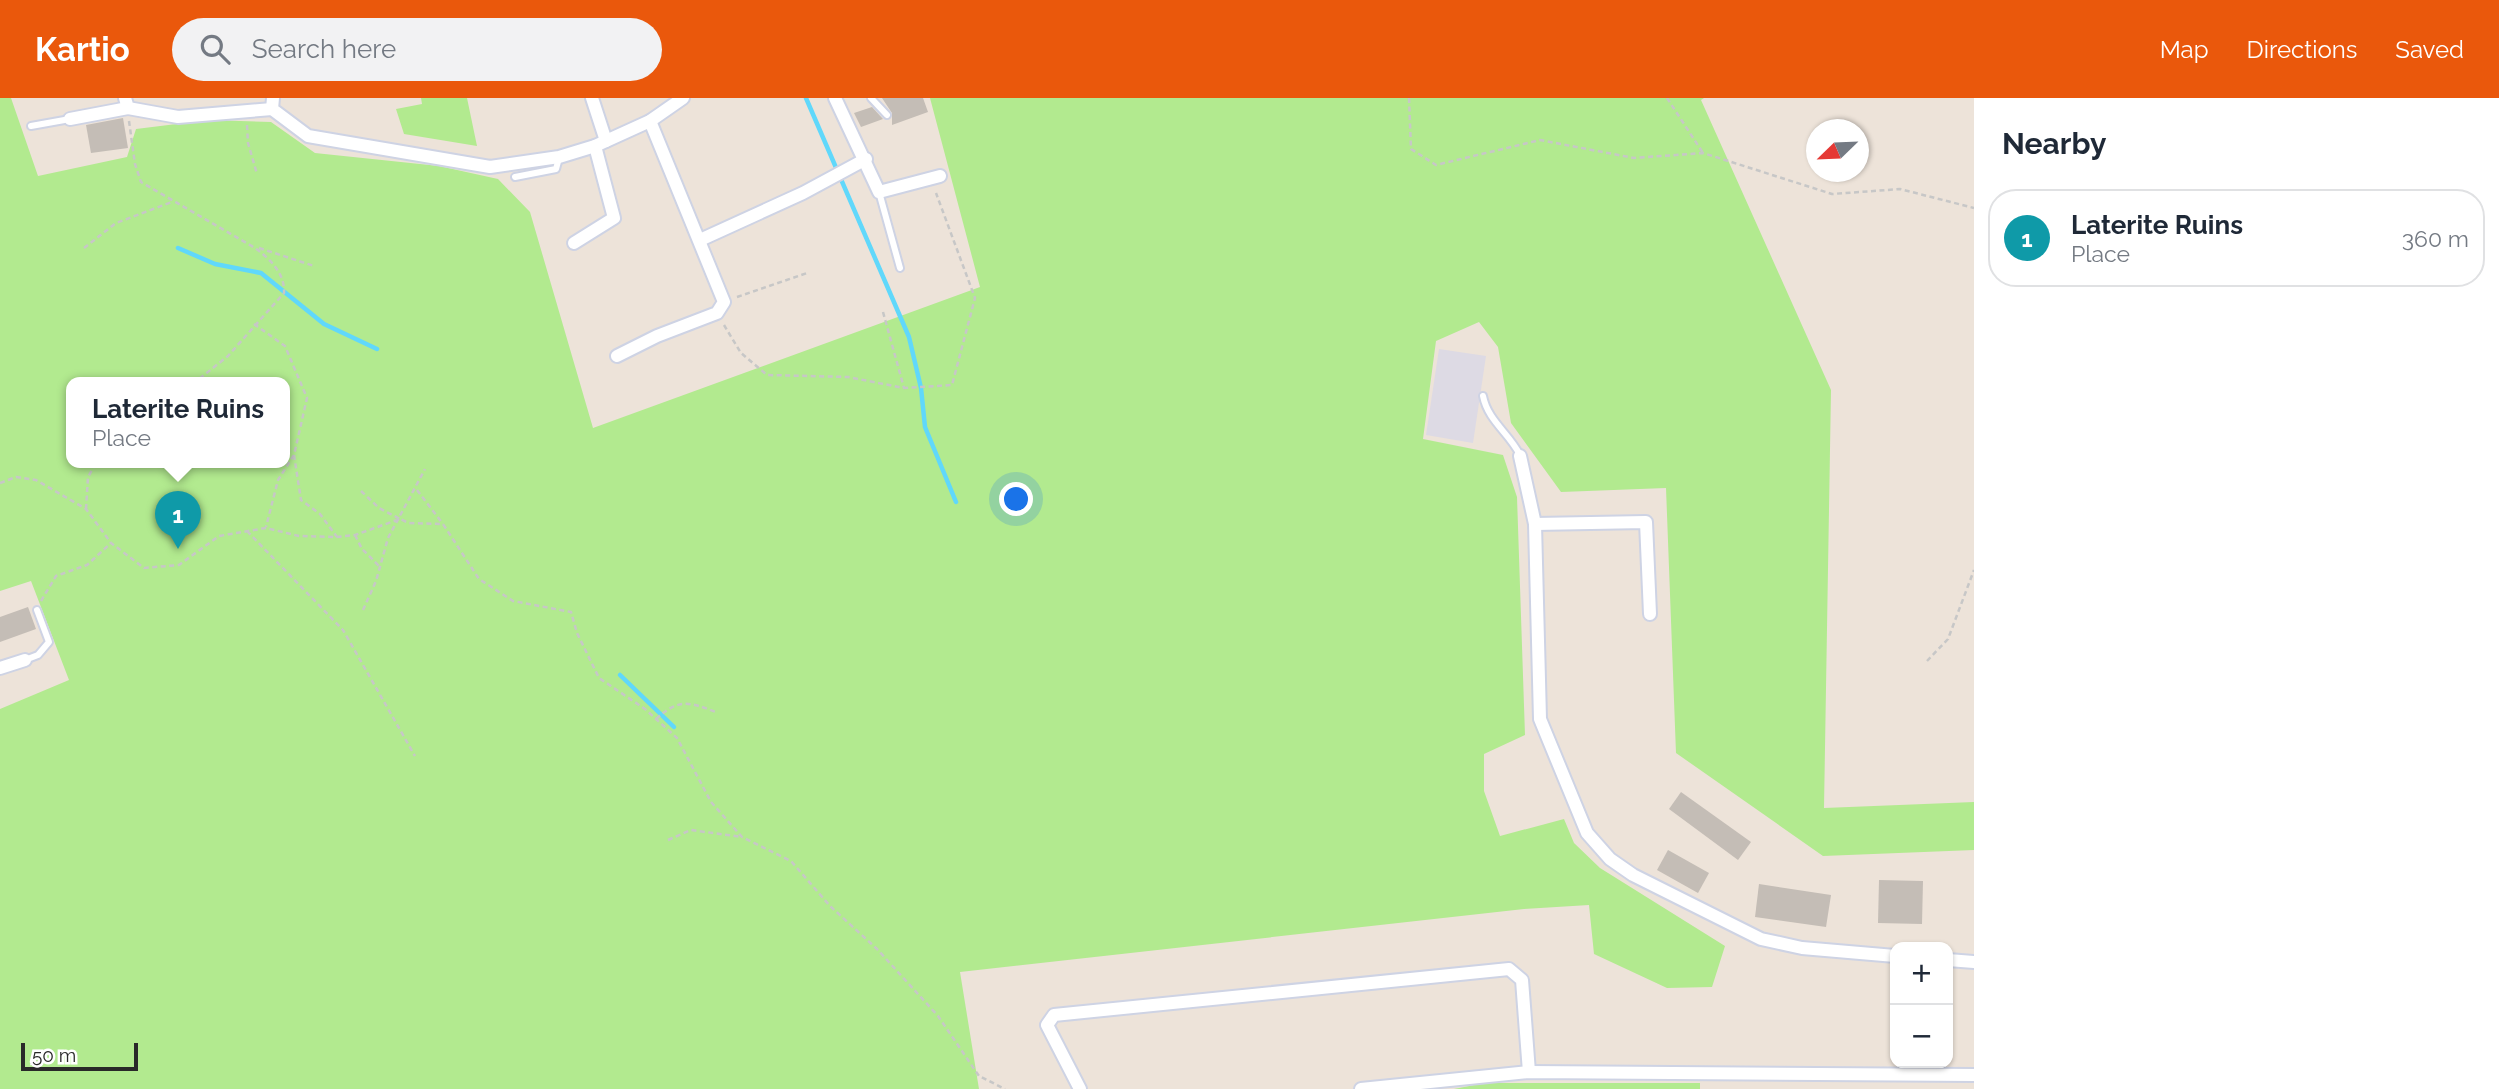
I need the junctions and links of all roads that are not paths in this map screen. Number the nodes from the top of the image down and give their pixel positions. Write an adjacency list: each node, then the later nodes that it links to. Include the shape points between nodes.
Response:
1 (592, 98): 11 (street)
2 (683, 98): 9 (street)
3 (835, 98): 13 (street)
4 (871, 98): 7 (lane)
5 (272, 104): 6 (street, via 178,117); 12 (street, via 308,136 489,167)
6 (127, 105): 8 (street)
7 (887, 115)
8 (70, 119): 10 (lane)
9 (650, 121): 11 (street); 17 (street)
10 (31, 126)
11 (601, 143): 12 (street); 18 (street, via 614,218)
12 (559, 156): 14 (lane, via 556,169)
13 (866, 159): 16 (street); 17 (street)
14 (515, 177)
15 (936, 177): 16 (street)
16 (879, 192): 19 (lane)
17 (700, 240): 20 (street, via 721,308)
18 (574, 243)
19 (900, 268)
20 (617, 356)
21 (1483, 396): 22 (lane, via 1486,411)
22 (1520, 456): 23 (street)
23 (1535, 524): 25 (street, via 1647,522); 28 (street, via 1540,719 1587,833 1610,859 1633,875 1760,939 1802,948)
24 (37, 610): 26 (lane, via 49,642 38,655)
25 (1650, 614)
26 (25, 660): 27 (street)
27 (0, 668)
28 (1890, 956)
29 (1953, 960): 30 (street)
30 (1974, 962)
31 (1529, 1072): 32 (street); 33 (street); 34 (street, via 1522,980 1509,969 1054,1015 1047,1025)
32 (1974, 1075)
33 (1400, 1086): 35 (street)
34 (1080, 1089)
35 (1361, 1089)

